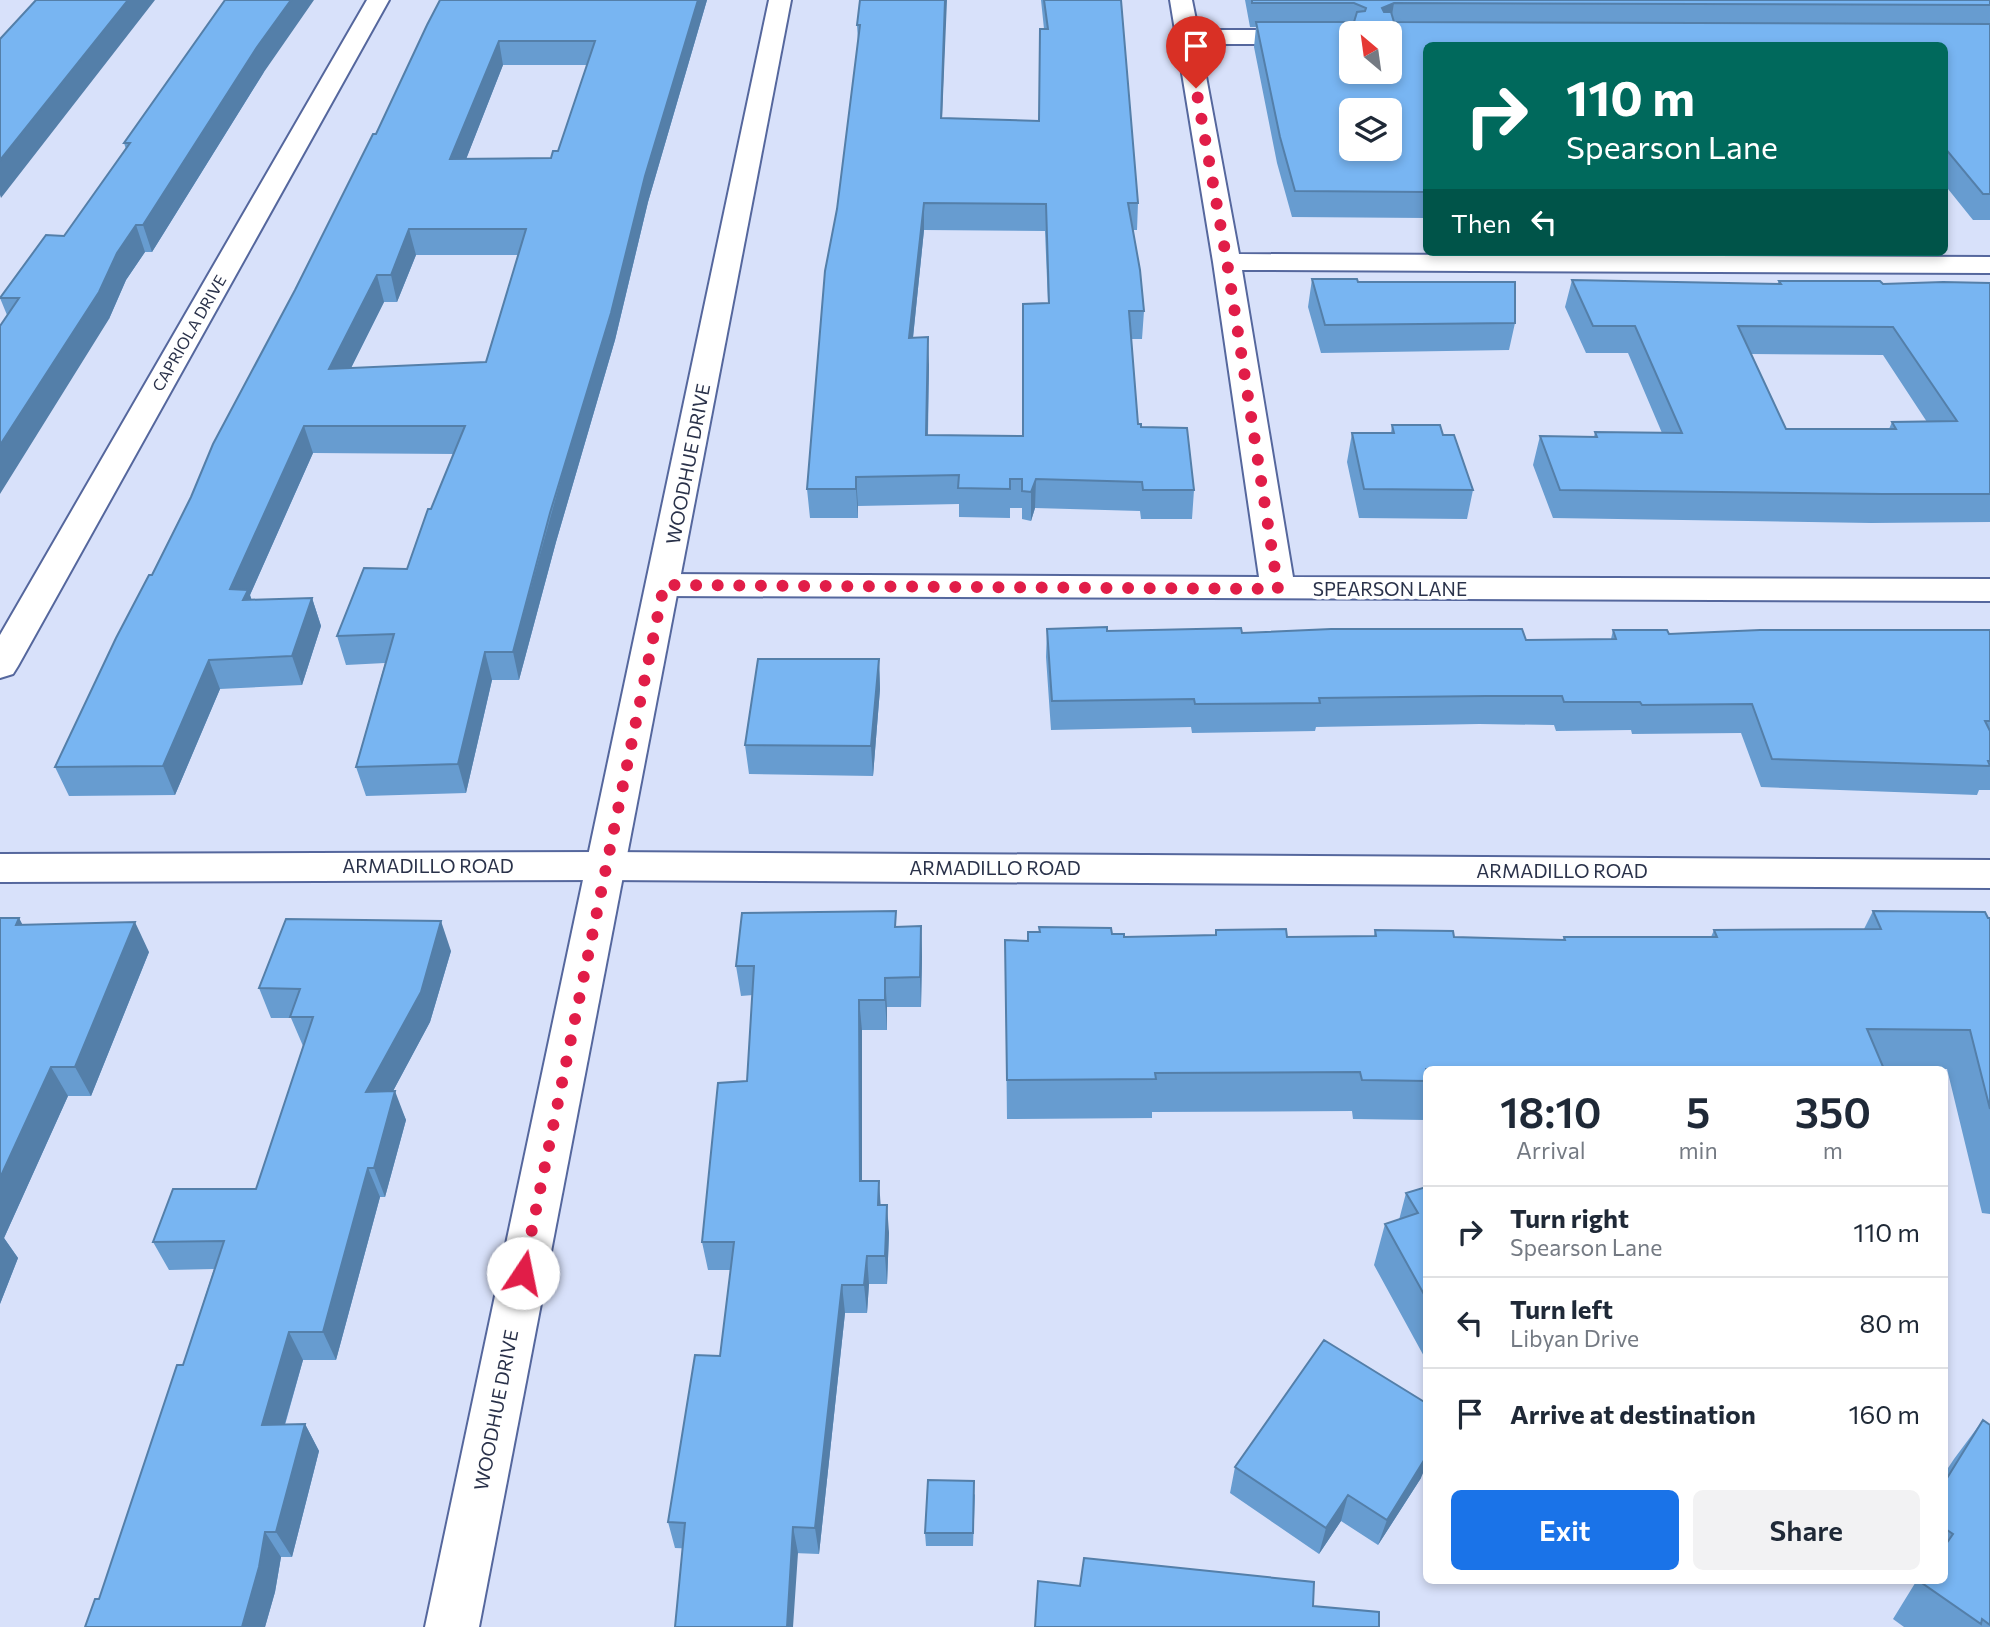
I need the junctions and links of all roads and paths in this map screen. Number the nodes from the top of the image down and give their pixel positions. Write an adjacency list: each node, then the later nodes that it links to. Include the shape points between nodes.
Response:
1 (378, 0): 11 (street, CAPRIOLA DRIVE)
2 (780, 0): 8 (street, WOODHUE DRIVE)
3 (1181, 0): 4 (street)
4 (1187, 37): 5 (street); 6 (street)
5 (1339, 37)
6 (1227, 262): 7 (street); 9 (street)
7 (1990, 264)
8 (664, 585): 9 (street, SPEARSON LANE); 12 (street, WOODHUE DRIVE)
9 (1278, 589): 10 (street, SPEARSON LANE)
10 (1990, 590)
11 (0, 666)
12 (605, 866): 13 (street, ARMADILLO ROAD); 14 (street, ARMADILLO ROAD); 15 (street, WOODHUE DRIVE)
13 (0, 868)
14 (1990, 874)
15 (452, 1627)

